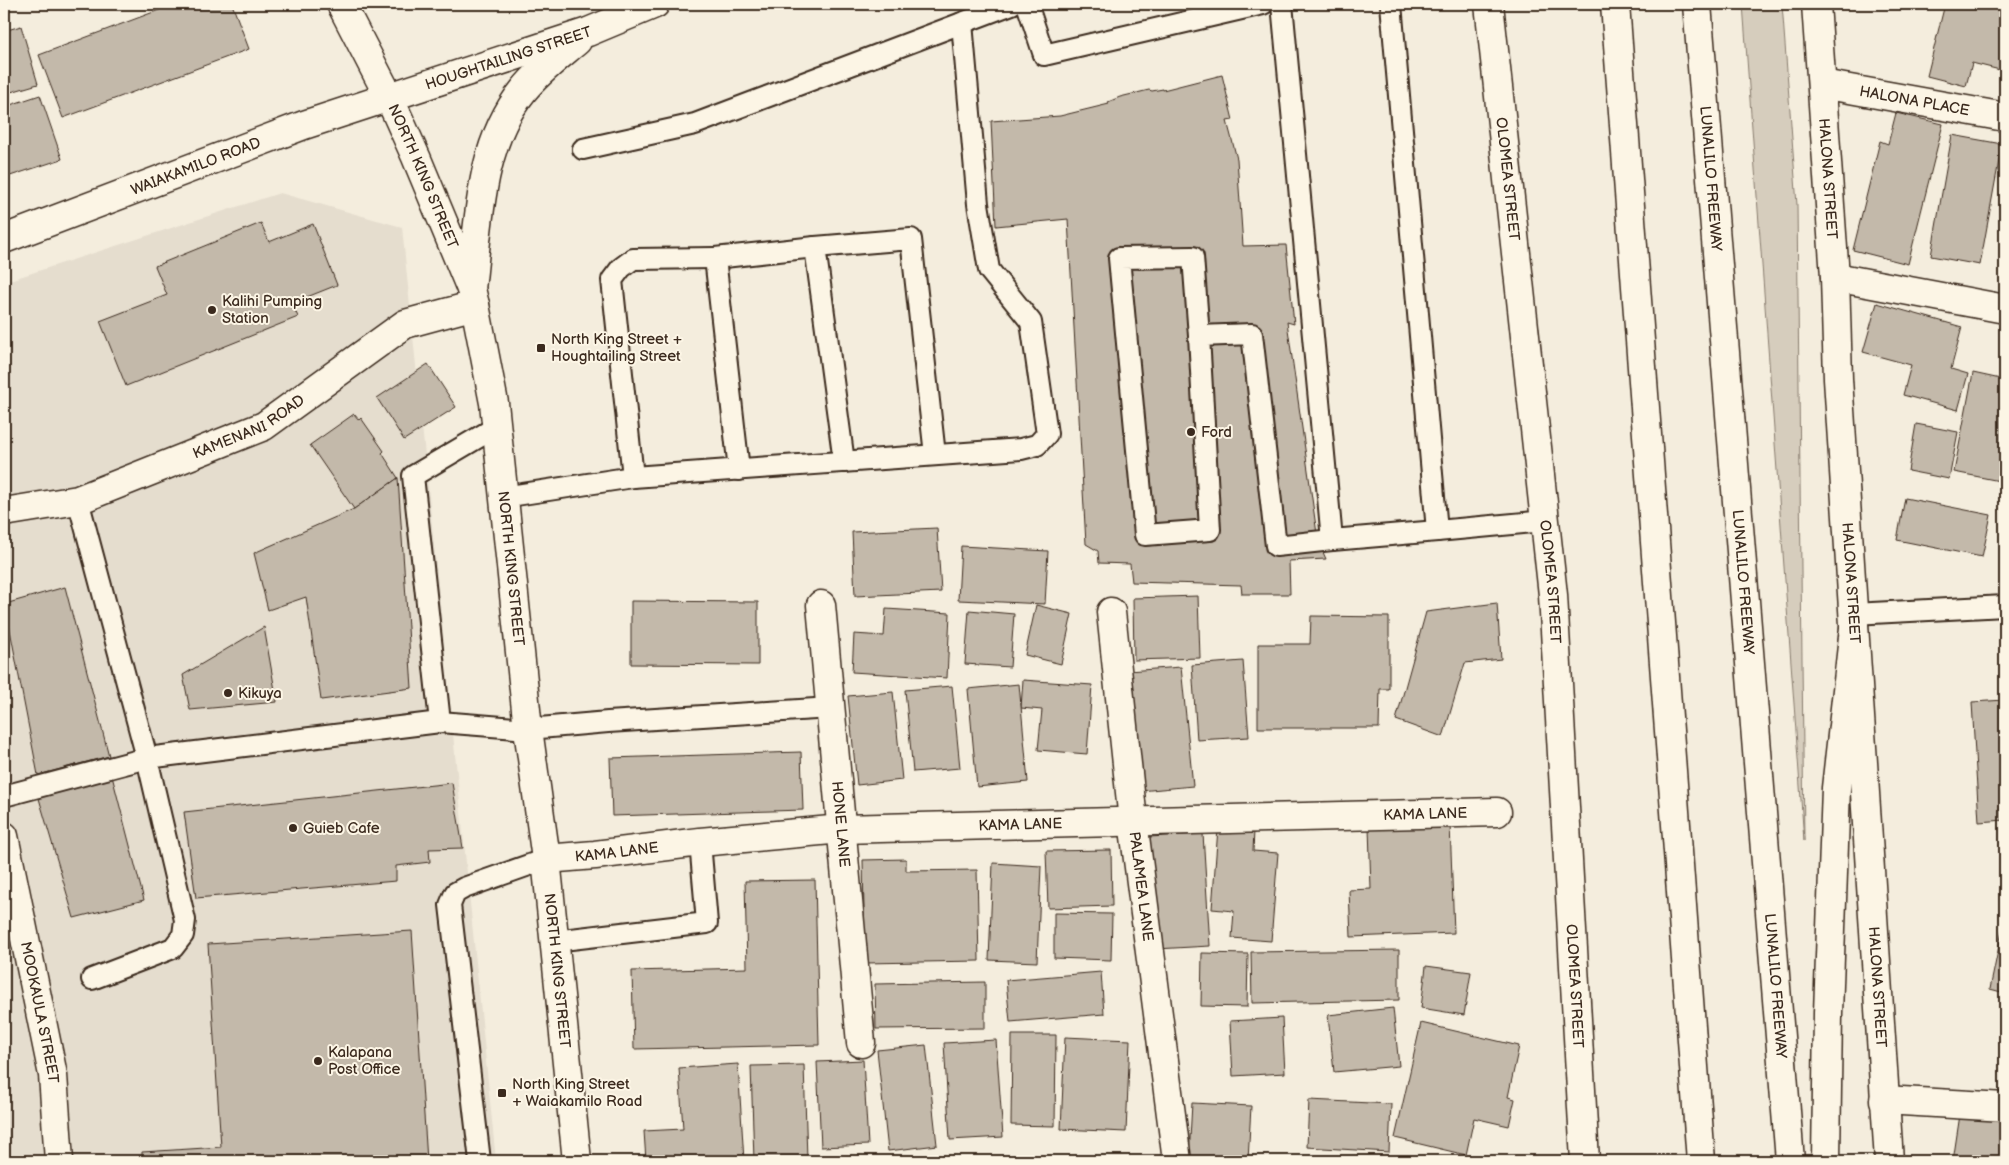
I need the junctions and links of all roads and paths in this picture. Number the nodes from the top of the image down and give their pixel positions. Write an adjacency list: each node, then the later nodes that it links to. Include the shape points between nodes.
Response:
1 (341, 4): 15 (main road, NORTH KING STREET)
2 (654, 4): 13 (main road, HOUGHTAILING STREET)
3 (1012, 4): 12 (lane)
4 (1027, 4): 5 (lane, via 1044,55)
5 (1263, 4)
6 (1282, 4): 35 (lane)
7 (1391, 4): 34 (lane)
8 (1489, 4): 33 (main road, OLOMEA STREET)
9 (1615, 4): 61 (main road)
10 (1698, 4): 62 (main road, LUNALILO FREEWAY)
11 (1816, 4): 14 (main road, HALONA STREET)
12 (962, 23): 17 (lane, via 695,124); 26 (lane, via 978,204 989,270 1031,322 1046,434 1037,445 1021,449)
13 (588, 32): 15 (main road, HOUGHTAILING STREET); 22 (main road, via 544,68 523,91 495,139 488,162)
14 (1822, 84): 16 (main road, HALONA PLACE); 21 (main road, HALONA STREET)
15 (389, 97): 18 (main road, WAIAKAMILO ROAD, via 304,125); 22 (main road, NORTH KING STREET)
16 (2005, 117)
17 (583, 149)
18 (4, 240)
19 (815, 247): 20 (lane); 26 (lane, via 911,239); 27 (lane)
20 (716, 258): 28 (lane); 29 (lane, via 633,259 612,280)
21 (1835, 277): 23 (main road); 39 (main road, HALONA STREET, via 1838,379)
22 (473, 297): 25 (main road, NORTH KING STREET); 31 (main road, KAMENANI ROAD, via 405,324 264,426)
23 (2005, 309)
24 (1199, 336): 24 (lane, via 1193,256 1119,258 1145,535 1210,530); 35 (lane, via 1252,334 1276,546)
25 (496, 427): 30 (main road, NORTH KING STREET); 41 (lane, via 413,476)
26 (935, 456): 27 (lane)
27 (844, 462): 28 (lane)
28 (739, 470): 29 (lane)
29 (633, 477): 30 (lane)
30 (503, 497): 42 (main road, NORTH KING STREET)
31 (78, 500): 32 (main road, KAMENANI ROAD); 43 (lane)
32 (4, 512)
33 (1545, 521): 34 (lane); 60 (main road, OLOMEA STREET, via 1553,595)
34 (1437, 531): 35 (lane)
35 (1332, 540)
36 (821, 605): 40 (main road, HONE LANE)
37 (2005, 606): 39 (lane)
38 (1111, 612): 46 (main road, PALAMEA LANE)
39 (1854, 621): 54 (main road, HALONA STREET); 63 (main road, via 1836,788)
40 (831, 708): 42 (lane); 47 (main road, HONE LANE)
41 (440, 722): 42 (lane); 43 (lane)
42 (528, 729): 50 (main road, NORTH KING STREET)
43 (147, 758): 44 (lane); 52 (lane, via 186,920 183,935 173,948)
44 (4, 796)
45 (1497, 812): 46 (main road, KAMA LANE)
46 (1134, 821): 47 (main road, KAMA LANE); 59 (main road, PALAMEA LANE)
47 (842, 829): 49 (main road, KAMA LANE); 53 (main road, HONE LANE)
48 (4, 836): 56 (main road, MOOKAULA STREET, via 53,1075)
49 (700, 842): 50 (main road, KAMA LANE); 51 (lane, via 708,923)
50 (546, 859): 51 (main road, NORTH KING STREET); 57 (lane, via 464,888 455,894 450,905)
51 (554, 941): 58 (main road, NORTH KING STREET)
52 (92, 979)
53 (861, 1043)
54 (1884, 1100): 55 (main road); 64 (main road, HALONA STREET)
55 (2005, 1107)
56 (59, 1161)
57 (480, 1161)
58 (577, 1161)
59 (1177, 1161)
60 (1585, 1161)
61 (1701, 1161)
62 (1790, 1161)
63 (1826, 1161)
64 (1889, 1161)

